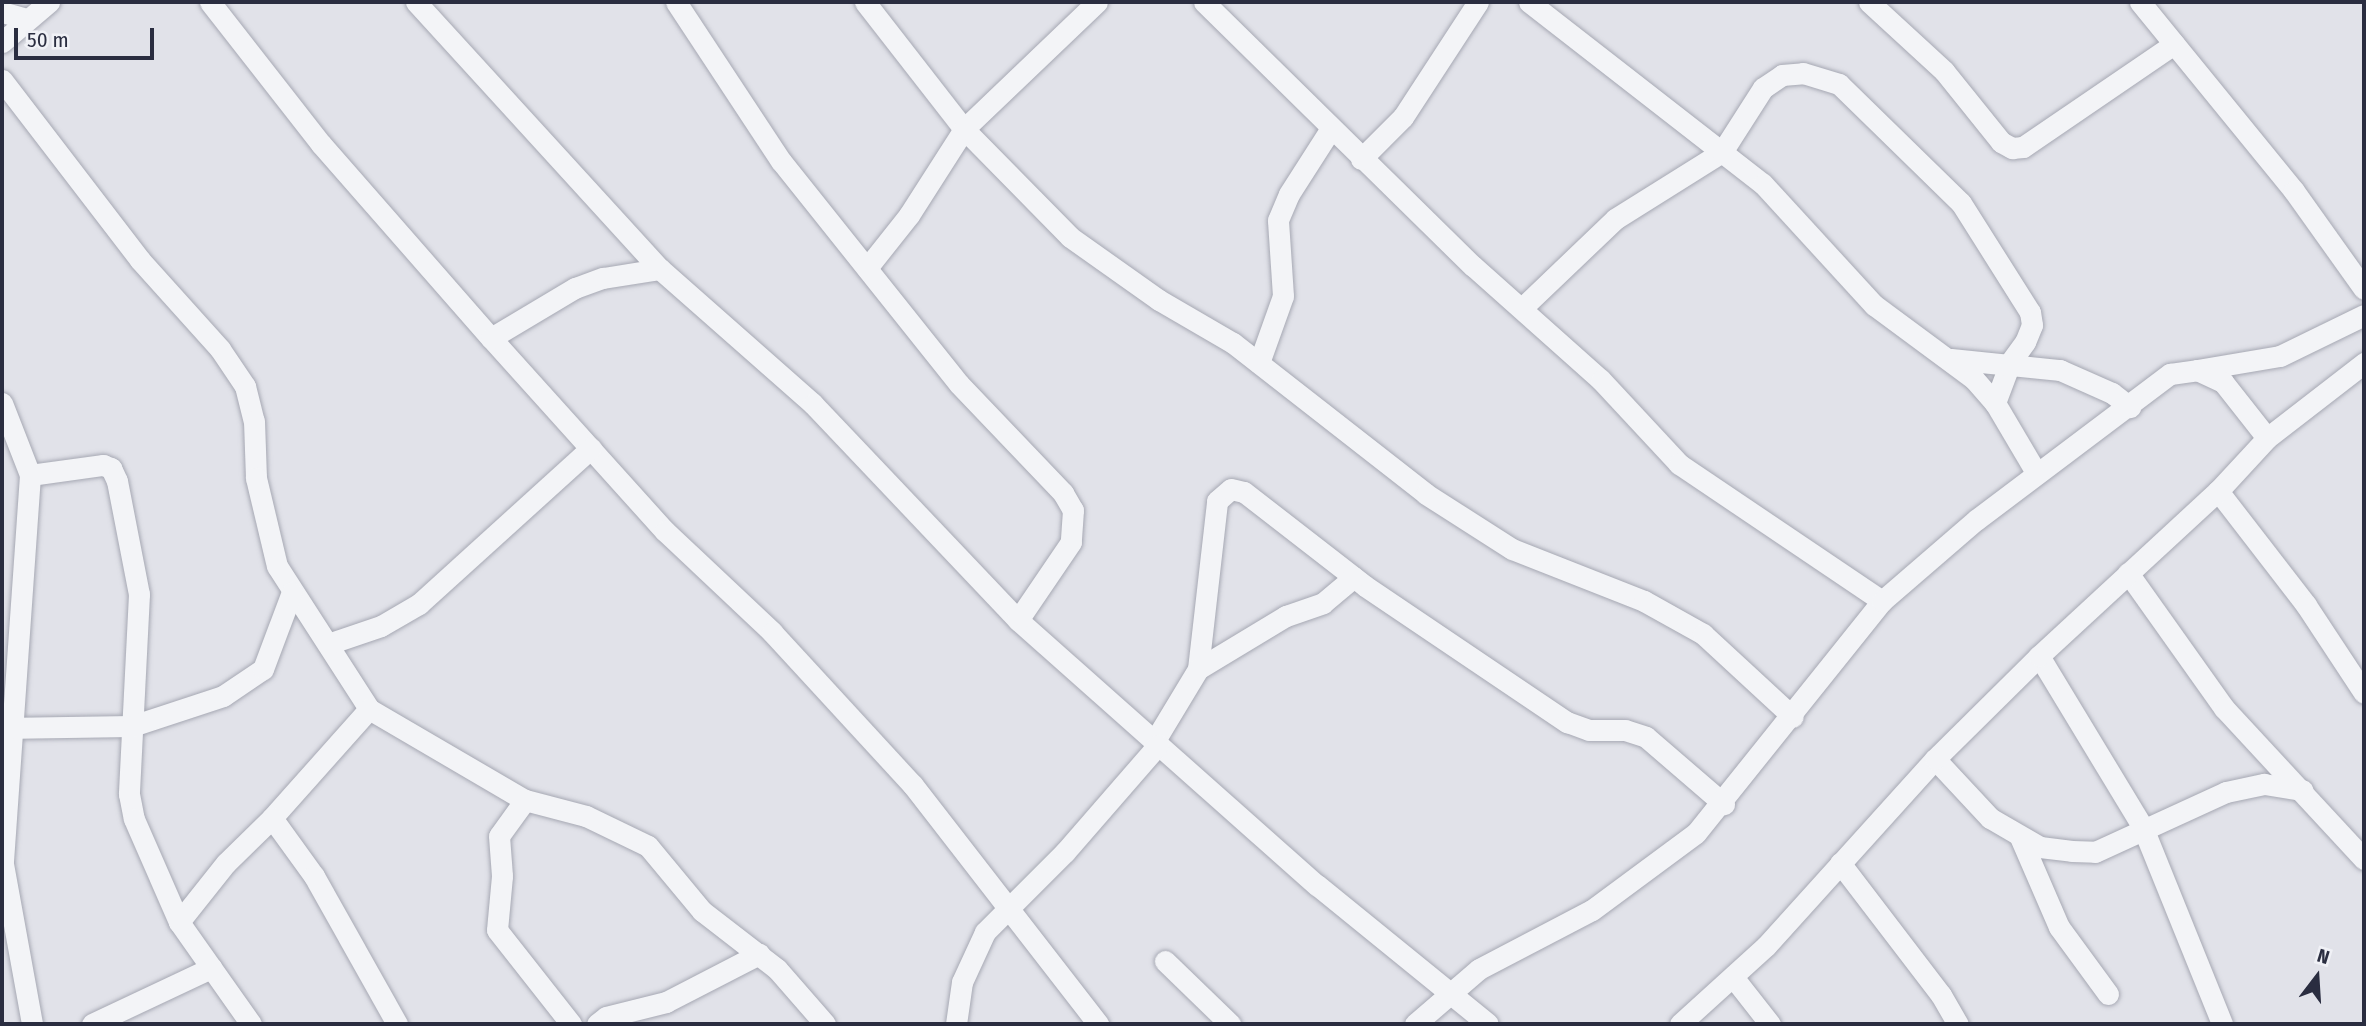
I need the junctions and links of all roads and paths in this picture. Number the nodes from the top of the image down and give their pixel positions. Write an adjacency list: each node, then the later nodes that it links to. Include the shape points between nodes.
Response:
1 (48, 2): 13 (street)
2 (210, 2): 27 (street, via 321,144)
3 (416, 2): 23 (street)
4 (676, 2): 22 (street, via 781,161)
5 (1097, 2): 17 (street)
6 (1204, 2): 18 (street)
7 (1479, 2): 20 (street, via 1403,117)
8 (1530, 2): 19 (street)
9 (1869, 2): 15 (street, via 1944,71 2001,142 2012,148 2023,147)
10 (2140, 2): 15 (street)
11 (868, 4): 17 (street)
12 (2, 12): 13 (street)
13 (27, 19): 14 (street)
14 (2, 42)
15 (2174, 44): 21 (street, via 2239,129)
16 (4, 87): 43 (street, via 246,386 264,511 277,566)
17 (964, 129): 22 (street, via 909,215); 29 (street, via 1070,236)
18 (1330, 130): 20 (street); 29 (street, via 1278,220 1283,296)
19 (1722, 152): 25 (street, via 1615,219); 28 (street, via 1775,195 1874,305); 30 (street, via 1763,88 1783,75 1803,73 1839,84 1961,203 2030,312 2032,325)
20 (1362, 159): 25 (street)
21 (2358, 265): 24 (street)
22 (867, 268): 45 (street, via 959,384 1073,509 1071,542)
23 (660, 270): 27 (street, via 603,278 575,288); 45 (street, via 813,404)
24 (2364, 289)
25 (1522, 308): 44 (street, via 1702,482 1798,540)
26 (2364, 314): 32 (street, via 2280,356)
27 (491, 338): 37 (street)
28 (1951, 359): 30 (street); 34 (street)
29 (1259, 363): 51 (street, via 1426,494 1512,549 1644,601 1703,634)
30 (2010, 363): 34 (street); 35 (street, via 2060,370 2112,393)
31 (2364, 363): 36 (street)
32 (2197, 370): 35 (street, via 2170,374); 36 (street, via 2223,383)
33 (2, 403): 39 (street)
34 (1995, 403): 38 (street)
35 (2130, 407): 38 (street)
36 (2267, 438): 40 (street)
37 (591, 448): 46 (street, via 419,604 381,626); 64 (street, via 666,531 772,632 912,784)
38 (2037, 474): 44 (street)
39 (30, 475): 52 (street, via 103,465 111,468 117,481 139,594); 53 (street)
40 (2218, 491): 41 (street); 49 (street, via 2306,605)
41 (2128, 573): 47 (street); 56 (street, via 2224,708)
42 (1354, 577): 48 (street, via 1323,603 1286,616); 48 (street, via 1244,492 1222,492 1217,501); 58 (street, via 1567,722 1589,730 1625,730 1646,737)
43 (292, 592): 46 (street); 52 (street, via 263,669 223,696)
44 (1882, 601): 51 (street)
45 (1018, 620): 54 (street)
46 (328, 644): 50 (street)
47 (2039, 656): 55 (street); 60 (street)
48 (1198, 669): 54 (street)
49 (2364, 693)
50 (369, 709): 57 (street); 59 (street)
51 (1793, 717): 58 (street)
52 (132, 726): 53 (street); 65 (street, via 134,819)
53 (6, 728): 73 (street, via 5,887)
54 (1156, 743): 64 (street); 70 (street, via 1317,885)
55 (1935, 759): 61 (street, via 1990,818); 63 (street)
56 (2303, 790): 60 (street, via 2264,784 2226,792); 62 (street)
57 (525, 800): 66 (street, via 586,816 649,846 702,911); 77 (street, via 499,836 502,876 497,930)
58 (1724, 804): 70 (street, via 1696,833 1592,910 1513,948)
59 (272, 818): 65 (street, via 226,863); 76 (street, via 314,876)
60 (2143, 828): 61 (street, via 2095,852 2040,847); 88 (street)
61 (2020, 837): 71 (street, via 2059,926)
62 (2364, 859)
63 (1840, 863): 69 (street); 87 (street)
64 (1012, 909): 80 (street, via 985,932 962,982); 81 (street)
65 (179, 922): 68 (street)
66 (759, 954): 78 (street, via 666,1002 606,1017); 79 (street, via 778,969)
67 (1165, 961): 82 (street)
68 (211, 968): 72 (street); 75 (street)
69 (1733, 977): 85 (street); 86 (street)
70 (1452, 993): 83 (street); 84 (street)
71 (2108, 994)
72 (126, 1017): 74 (street)
73 (32, 1024)
74 (92, 1024)
75 (251, 1024)
76 (397, 1024)
77 (571, 1024)
78 (597, 1024)
79 (825, 1024)
80 (956, 1024)
81 (1098, 1024)
82 (1230, 1024)
83 (1415, 1024)
84 (1488, 1024)
85 (1680, 1024)
86 (1770, 1024)
87 (1958, 1024)
88 (2222, 1024)

